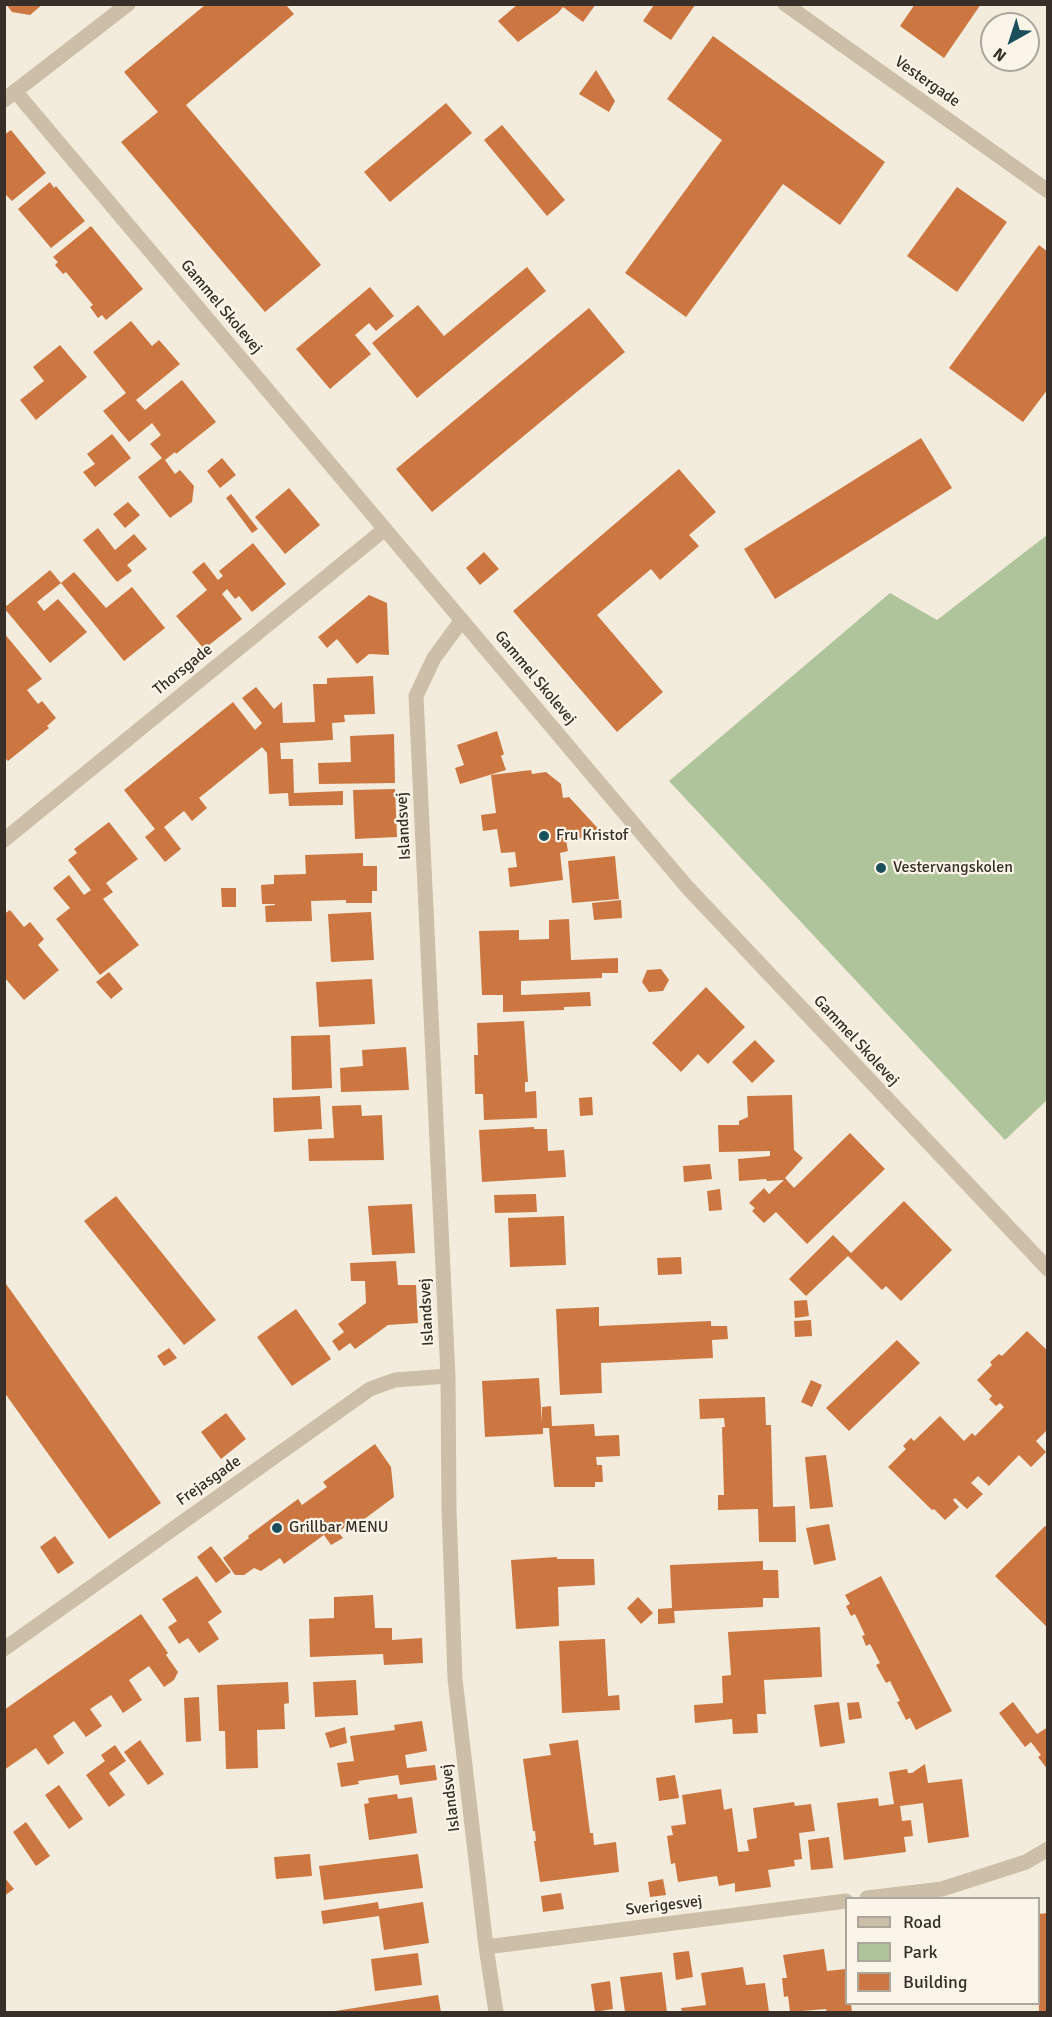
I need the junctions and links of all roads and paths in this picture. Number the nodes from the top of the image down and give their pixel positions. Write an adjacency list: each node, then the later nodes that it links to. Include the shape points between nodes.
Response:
1 (128, 4): 3 (street)
2 (785, 4): 4 (street, Vestergade)
3 (10, 96): 5 (street, Gammel Skolevej)
4 (1047, 191)
5 (385, 529): 6 (street, Gammel Skolevej); 7 (street, Thorsgade)
6 (462, 620): 8 (street, Gammel Skolevej, via 687,887); 9 (street, Islandsvej, via 434,658 416,696)
7 (4, 840)
8 (1047, 1269)
9 (448, 1376): 10 (street, Frejasgade, via 395,1380 370,1389); 14 (street, Islandsvej, via 456,1679)
10 (4, 1649)
11 (1047, 1849): 12 (street, via 1026,1862 942,1889)
12 (882, 1897)
13 (845, 1901): 14 (street, Sverigesvej)
14 (486, 1947): 15 (street, Islandsvej)
15 (496, 2013)

